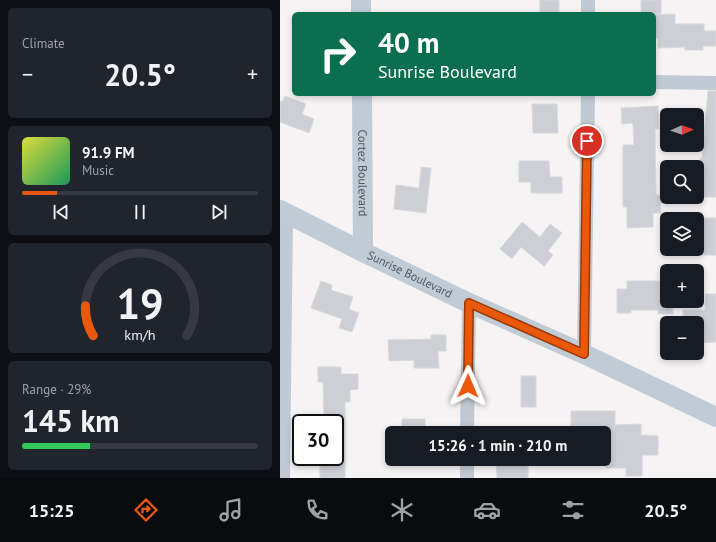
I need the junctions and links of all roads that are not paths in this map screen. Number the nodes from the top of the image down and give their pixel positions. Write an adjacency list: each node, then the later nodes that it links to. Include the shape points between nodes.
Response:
1 (361, 0): 3 (street)
2 (588, 0): 4 (street)
3 (361, 12)
4 (588, 12)
5 (656, 82): 6 (street)
6 (716, 83)
7 (362, 96): 10 (street, Cortez Boulevard)
8 (588, 96): 12 (street)
9 (283, 212): 10 (street, Sunrise Boulevard); 16 (street)
10 (363, 252): 11 (street, Sunrise Boulevard)
11 (469, 303): 12 (street, Sunrise Boulevard); 14 (street)
12 (584, 354): 13 (street, Sunrise Boulevard)
13 (716, 417)
14 (468, 426)
15 (467, 466): 17 (street)
16 (283, 478)
17 (467, 478)

